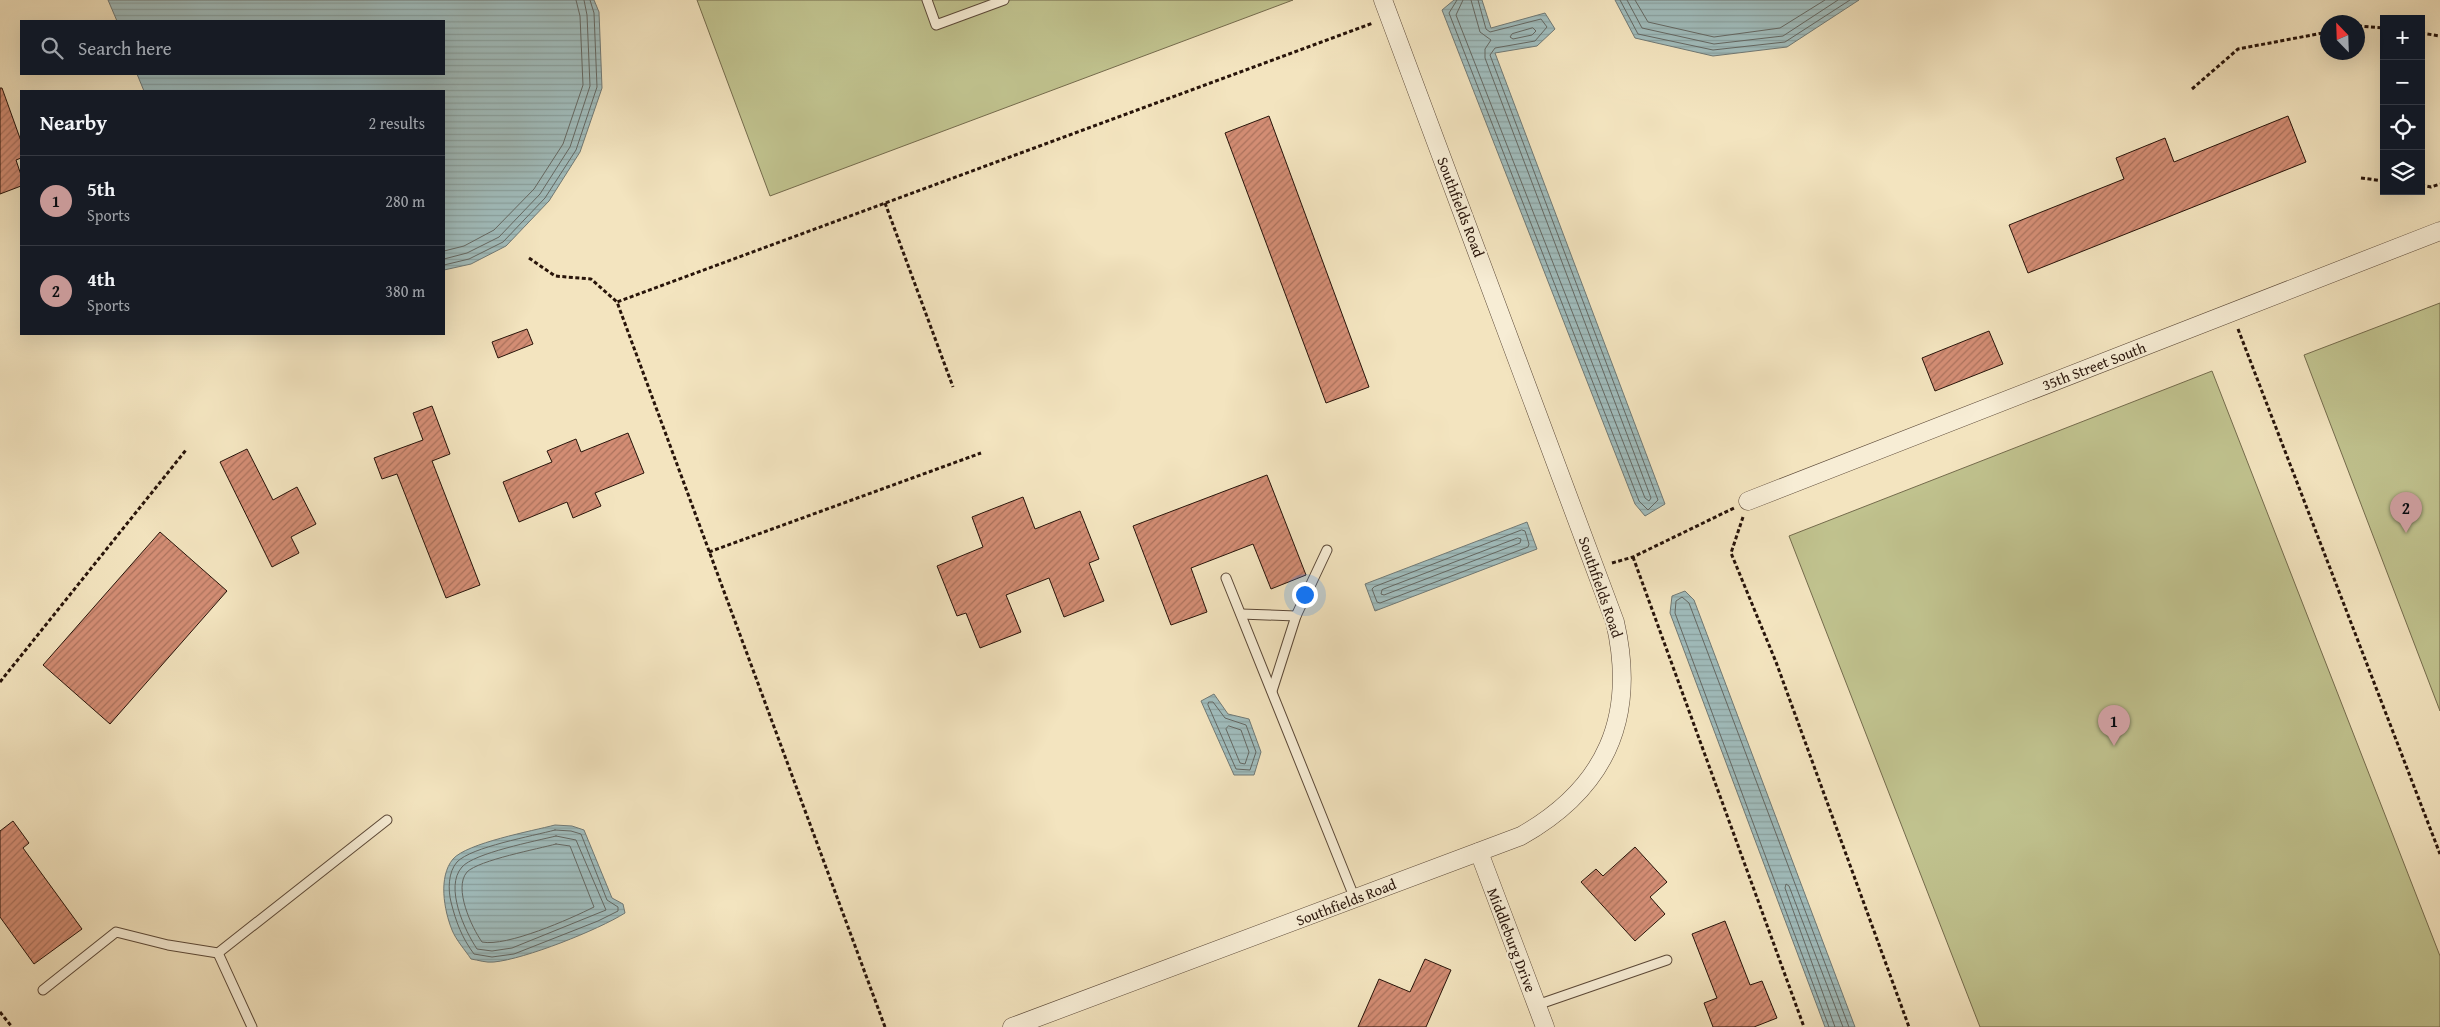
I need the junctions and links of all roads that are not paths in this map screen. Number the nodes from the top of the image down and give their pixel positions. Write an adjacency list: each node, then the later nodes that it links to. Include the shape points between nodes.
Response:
1 (927, 0): 2 (lane, via 936,25)
2 (1004, 0)
3 (1383, 0): 12 (street, Southfields Road, via 1616,622 1622,650 1624,678 1614,733 1587,783 1546,822 1522,836)
4 (2440, 231): 5 (street, 35th Street South)
5 (1748, 501)
6 (1326, 550): 9 (lane)
7 (1226, 578): 8 (lane)
8 (1241, 614): 9 (lane); 10 (lane)
9 (1296, 616): 10 (lane)
10 (1272, 691): 13 (lane)
11 (387, 820): 14 (lane)
12 (1480, 852): 13 (street, Southfields Road); 17 (street, Middleburg Drive)
13 (1355, 899): 19 (street, Southfields Road)
14 (218, 953): 16 (lane, via 116,932); 18 (lane)
15 (1667, 960): 17 (lane)
16 (43, 990)
17 (1537, 1005): 20 (street, Middleburg Drive)
18 (252, 1027)
19 (1012, 1027)
20 (1545, 1027)

